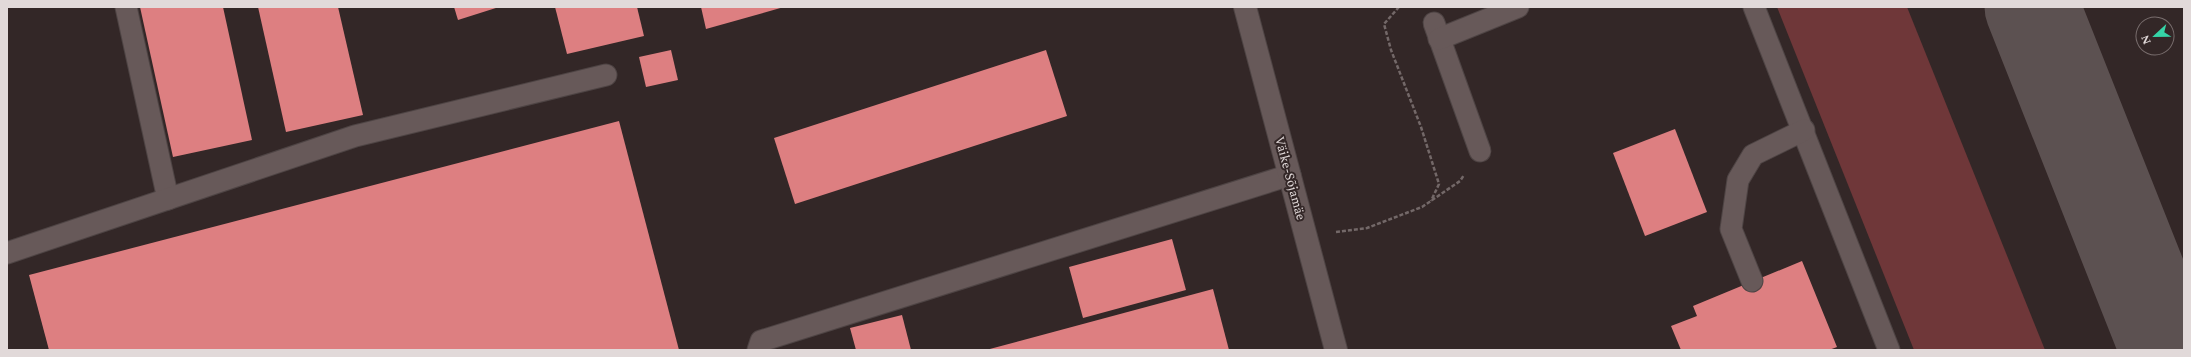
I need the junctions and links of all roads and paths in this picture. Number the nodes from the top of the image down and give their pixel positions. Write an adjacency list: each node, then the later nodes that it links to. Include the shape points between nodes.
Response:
1 (126, 7): 10 (lane)
2 (1245, 7): 9 (street, Väike-Sõjamäe)
3 (1399, 7): 11 (path, via 1384,24 1439,184)
4 (1518, 7): 8 (lane, via 1436,31)
5 (1754, 7): 7 (lane)
6 (606, 75): 10 (lane, via 355,136)
7 (1804, 130): 14 (lane, via 1753,155 1738,180 1731,228); 17 (lane)
8 (1480, 152): 11 (path, via 1460,181)
9 (1290, 175): 12 (street, Väike-Sõjamäe); 15 (lane, via 761,340)
10 (168, 199): 13 (lane)
11 (1431, 201): 12 (path, via 1422,207 1367,228)
12 (1306, 236): 16 (street, Väike-Sõjamäe)
13 (7, 253)
14 (1752, 281)
15 (758, 350)
16 (1336, 350)
17 (1890, 350)

